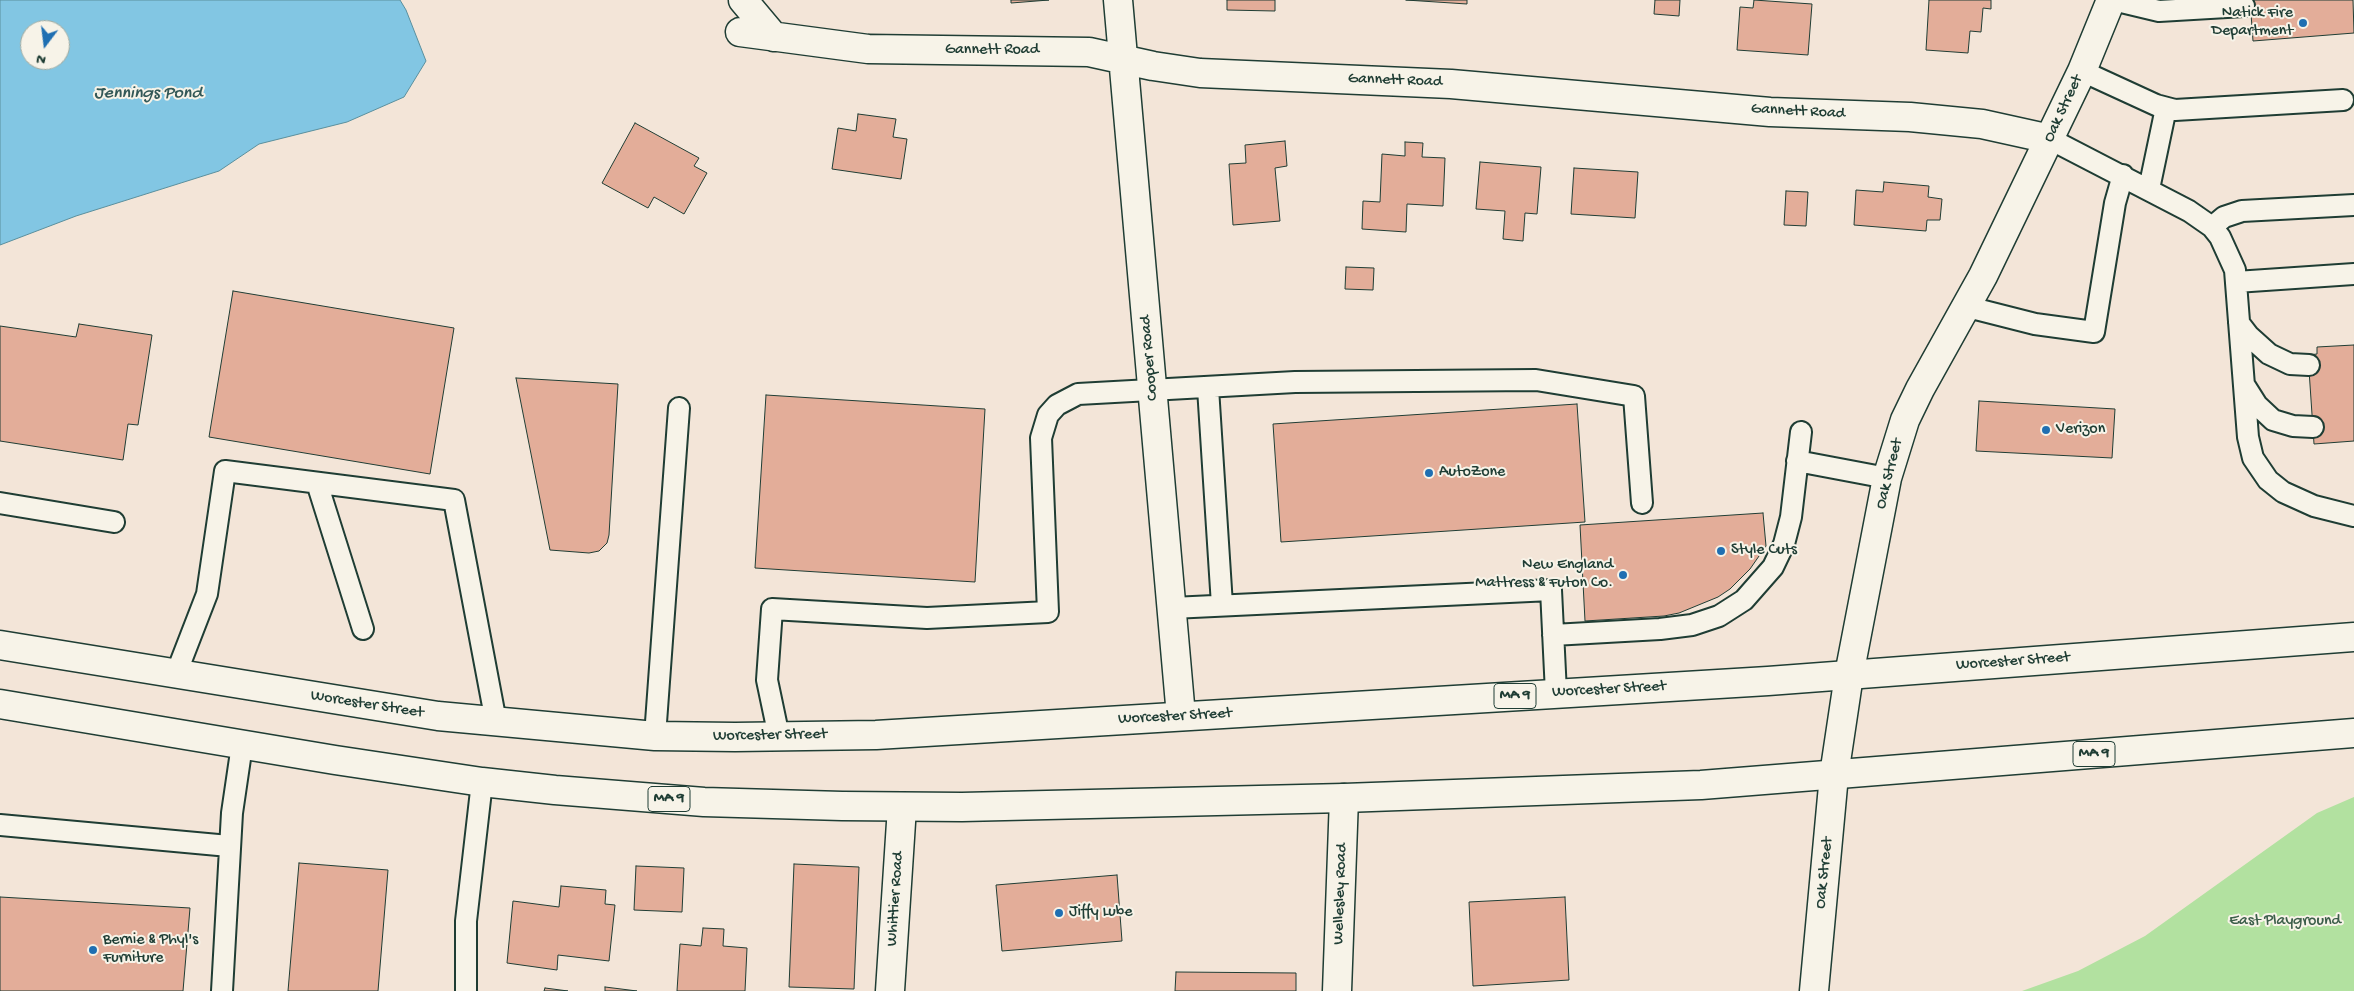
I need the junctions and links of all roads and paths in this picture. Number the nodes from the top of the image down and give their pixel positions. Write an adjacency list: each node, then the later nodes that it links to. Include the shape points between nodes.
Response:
1 (743, 0): 6 (main road)
2 (1118, 0): 7 (main road, Cooper Road)
3 (2112, 0): 4 (lane, via 2159,11); 8 (main road, Oak Street)
4 (2244, 6)
5 (740, 32): 6 (main road, Gannett Road)
6 (774, 37): 7 (main road, Gannett Road, via 868,49 1069,51)
7 (1124, 59): 11 (main road, Gannett Road, via 1200,73 1451,84 1770,112 1937,119 2004,128); 23 (main road, Cooper Road)
8 (2082, 71): 10 (lane); 11 (main road, Oak Street)
9 (2343, 100): 10 (lane, via 2183,110)
10 (2166, 108): 13 (lane)
11 (2050, 139): 12 (lane); 18 (main road, Oak Street)
12 (2122, 175): 13 (lane); 18 (lane, via 2114,203 2094,332 2027,323)
13 (2149, 189): 15 (lane)
14 (2354, 205): 15 (lane, via 2242,211 2224,217)
15 (2212, 227): 17 (lane, via 2232,259)
16 (2354, 274): 17 (lane)
17 (2236, 282): 19 (lane)
18 (1968, 307): 28 (main road, Oak Street, via 1912,405 1898,438)
19 (2240, 323): 20 (lane, via 2248,336 2269,354 2290,364); 21 (lane)
20 (2309, 365)
21 (2244, 384): 25 (lane, via 2257,405 2273,420); 32 (lane, via 2249,444 2262,473 2283,492 2302,502)
22 (1208, 388): 23 (lane); 31 (lane, via 1295,382 1536,380 1634,396); 34 (lane)
23 (1153, 390): 35 (main road, Cooper Road); 48 (lane, via 1078,394 1057,405 1048,415 1041,438 1048,612 928,618 772,609 768,680)
24 (679, 408): 47 (lane)
25 (2313, 427)
26 (1801, 432): 27 (lane)
27 (1797, 461): 28 (lane); 37 (lane, via 1791,517 1784,544 1773,567 1754,591 1732,609 1706,622 1677,628)
28 (1887, 478): 41 (main road, Oak Street)
29 (317, 483): 36 (lane); 40 (lane, via 225,471 207,594); 45 (lane, via 454,500)
30 (0, 503): 33 (lane)
31 (1642, 503)
32 (2354, 516)
33 (114, 522)
34 (1222, 605): 35 (lane); 37 (lane, via 1551,590)
35 (1172, 608): 44 (main road, Cooper Road)
36 (363, 629)
37 (1553, 635): 42 (lane)
38 (2354, 637): 41 (main road, Worcester Street / MA 9)
39 (0, 645): 40 (main road, Worcester Street / MA 9)
40 (176, 674): 45 (main road, Worcester Street / MA 9, via 364,705)
41 (1849, 674): 42 (main road, Worcester Street / MA 9); 50 (main road, Oak Street)
42 (1556, 693): 44 (main road, Worcester Street / MA 9)
43 (0, 704): 49 (main road, MA 9)
44 (1181, 716): 48 (main road, Worcester Street / MA 9, via 876,735)
45 (496, 722): 47 (main road, Worcester Street / MA 9)
46 (2354, 732): 50 (main road, MA 9)
47 (655, 736): 48 (main road, Worcester Street / MA 9)
48 (778, 737)
49 (242, 745): 51 (main road, MA 9); 55 (lane)
50 (1834, 775): 52 (main road, MA 9, via 1701,785); 60 (main road, Oak Street)
51 (482, 782): 53 (main road, MA 9, via 704,802); 57 (lane, via 466,921)
52 (1344, 798): 53 (main road, MA 9); 59 (main road, Wellesley Road)
53 (902, 807): 58 (main road, Whittier Road)
54 (0, 825): 55 (lane)
55 (229, 846): 56 (lane)
56 (222, 991)
57 (466, 991)
58 (890, 991)
59 (1337, 991)
60 (1814, 991)

